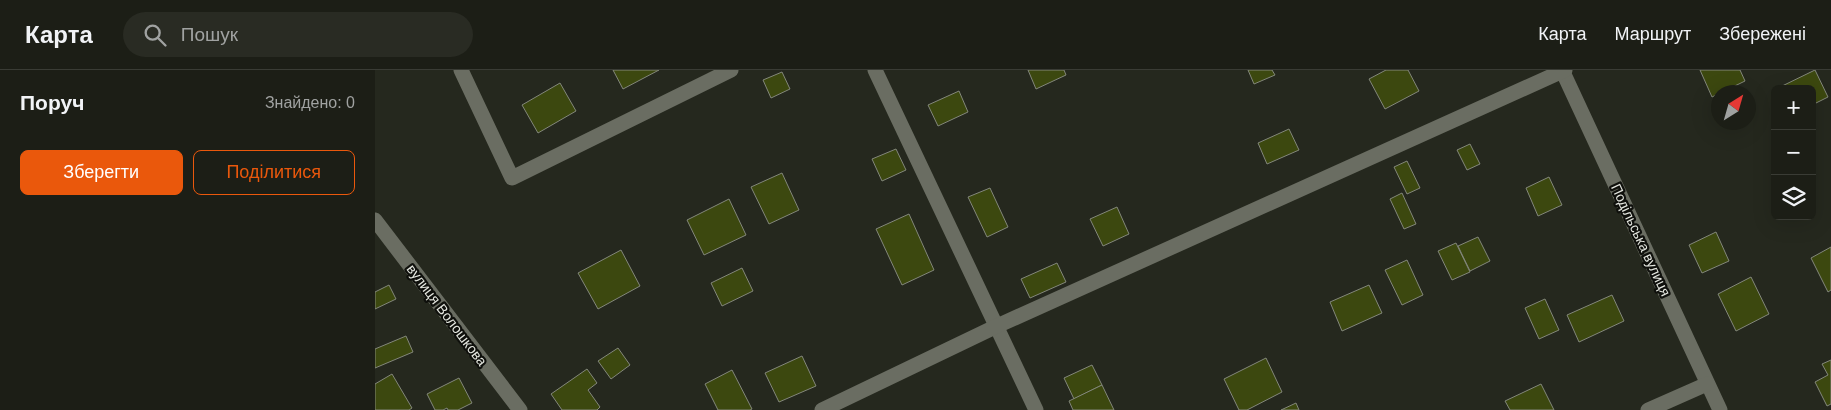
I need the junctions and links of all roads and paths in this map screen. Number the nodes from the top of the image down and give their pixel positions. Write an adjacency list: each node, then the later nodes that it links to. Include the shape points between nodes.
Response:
1 (461, 70): 2 (street, via 512,178)
2 (731, 70)
3 (875, 70): 6 (street)
4 (1563, 70): 6 (street); 7 (street, Подільська вулиця)
5 (375, 220): 8 (street, вулиця Волошкова)
6 (997, 326): 9 (street); 10 (street)
7 (1707, 384): 11 (street); 12 (street, Подільська вулиця)
8 (520, 410)
9 (823, 410)
10 (1035, 410)
11 (1648, 410)
12 (1720, 410)

